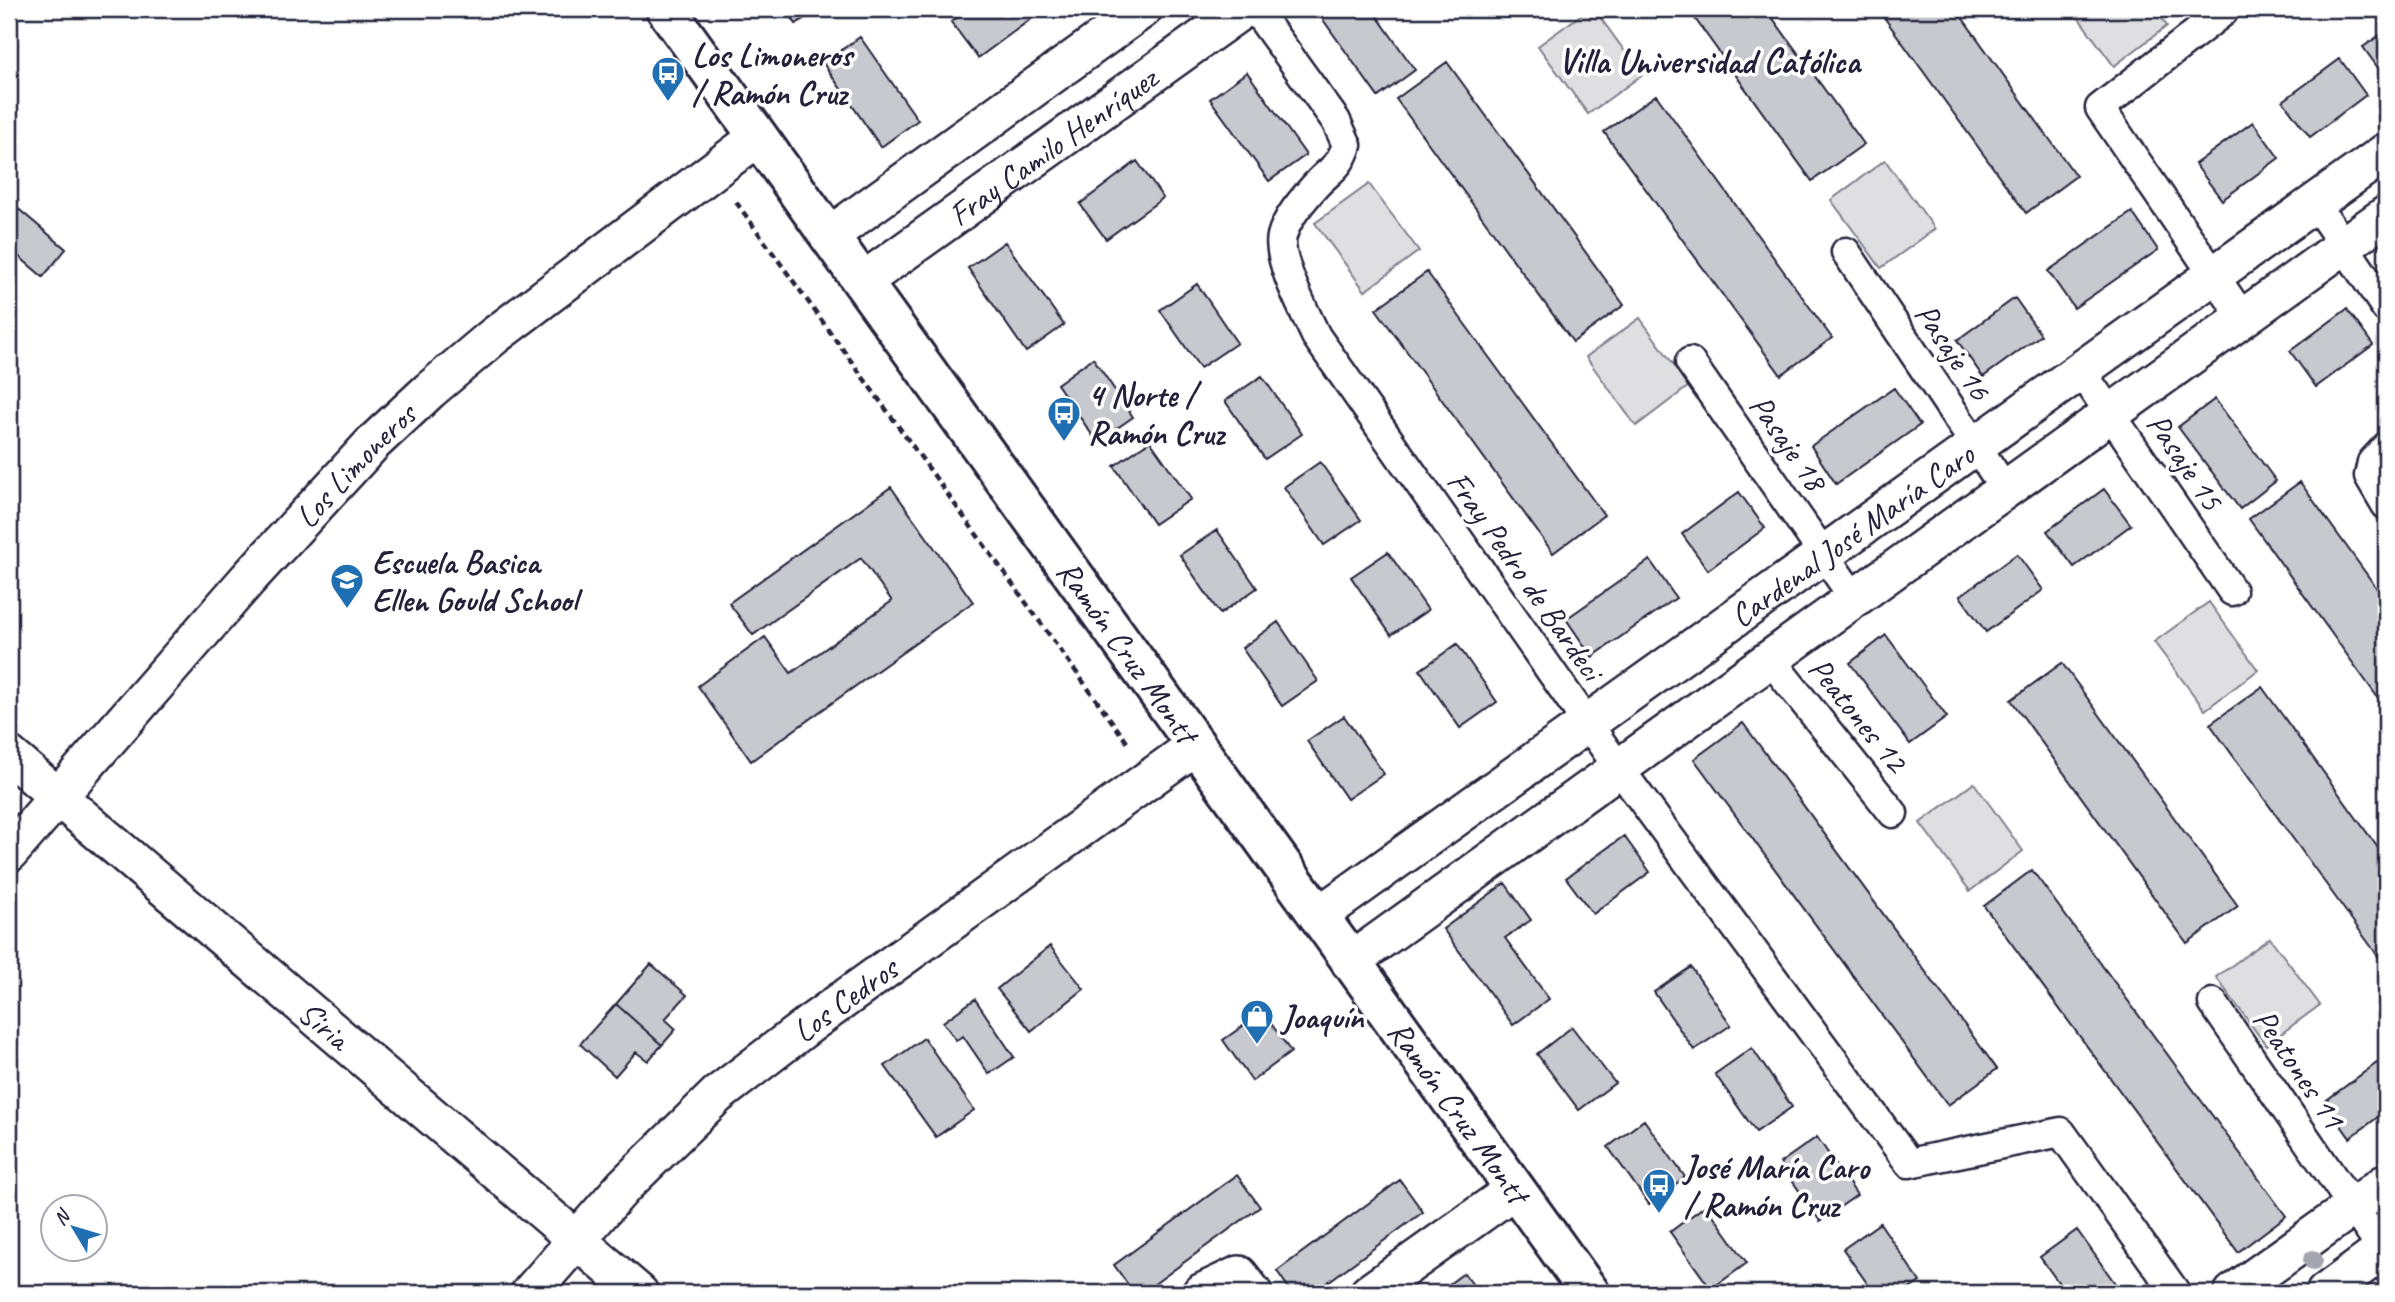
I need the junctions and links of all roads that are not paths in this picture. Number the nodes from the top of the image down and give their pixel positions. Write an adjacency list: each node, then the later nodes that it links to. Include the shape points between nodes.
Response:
1 (666, 9): 6 (street, Ramón Cruz Montt)
2 (1143, 9): 10 (street, Fray Camilo Henríquez)
3 (1242, 9): 14 (street, Fray Camilo Henríquez)
4 (1255, 9): 28 (street, Fray Pedro de Bardeci, via 1336,121 1347,145 1342,160 1296,207 1281,237 1287,272 1316,336)
5 (2221, 9): 13 (street, via 2223,12 2100,108)
6 (758, 137): 10 (street, Ramón Cruz Montt); 32 (street, Los Limoneros, via 494,336 373,443)
7 (2386, 152): 8 (street, Cardenal José María Caro)
8 (2315, 203): 11 (street); 13 (street, Cardenal José María Caro)
9 (2386, 215): 11 (street, Cardenal José María Caro)
10 (829, 236): 14 (street, Ramón Cruz Montt)
11 (2344, 246): 15 (street); 16 (street, Cardenal José María Caro)
12 (1846, 252): 20 (street, Pasaje 16)
13 (2214, 275): 16 (street); 18 (street, Cardenal José María Caro)
14 (862, 282): 29 (street, Ramón Cruz Montt)
15 (2386, 308)
16 (2243, 318): 19 (street, Cardenal José María Caro)
17 (1690, 362): 24 (street, Pasaje 18)
18 (2081, 370): 19 (street, Pasaje 15); 20 (street, Cardenal José María Caro)
19 (2111, 413): 22 (street, Cardenal José María Caro); 25 (street, Pasaje 15)
20 (1976, 446): 22 (street, Pasaje 16); 24 (street, Cardenal José María Caro)
21 (2386, 447): 23 (street, via 2372,462 2369,476)
22 (2005, 489): 26 (street, Cardenal José María Caro)
23 (2386, 505)
24 (1824, 554): 26 (street, Pasaje 18); 28 (street, Cardenal José María Caro)
25 (2232, 591)
26 (1854, 597): 27 (street, Cardenal José María Caro)
27 (1769, 658): 31 (street, Cardenal José María Caro); 33 (street, Peatones 12)
28 (1587, 723): 31 (street, Fray Pedro de Bardeci); 35 (street, Cardenal José María Caro)
29 (1195, 746): 35 (street, Ramón Cruz Montt); 41 (street, Los Cedros, via 736,1080 674,1135)
30 (9, 755): 32 (street, Siria)
31 (1618, 767): 36 (street, Cardenal José María Caro); 49 (street, Fray Pedro de Bardeci, via 1909,1163 2061,1132)
32 (58, 797): 34 (street, Los Limoneros); 41 (street, Siria)
33 (1893, 813)
34 (9, 853)
35 (1318, 916): 36 (street, Ramón Cruz Montt)
36 (1350, 962): 39 (street, Ramón Cruz Montt)
37 (2213, 1003): 40 (street, Peatones 11)
38 (2386, 1182): 40 (street)
39 (1515, 1189): 47 (street); 48 (street, Ramón Cruz Montt)
40 (2353, 1207): 42 (street, Peatones 11); 50 (street)
41 (578, 1240): 43 (street, Los Cedros); 44 (street, Siria)
42 (2385, 1251): 51 (street)
43 (530, 1293)
44 (639, 1293)
45 (1201, 1293): 46 (street, via 1239,1275)
46 (1253, 1293)
47 (1369, 1293)
48 (1590, 1293)
49 (2176, 1293)
50 (2233, 1293)
51 (2325, 1293)

